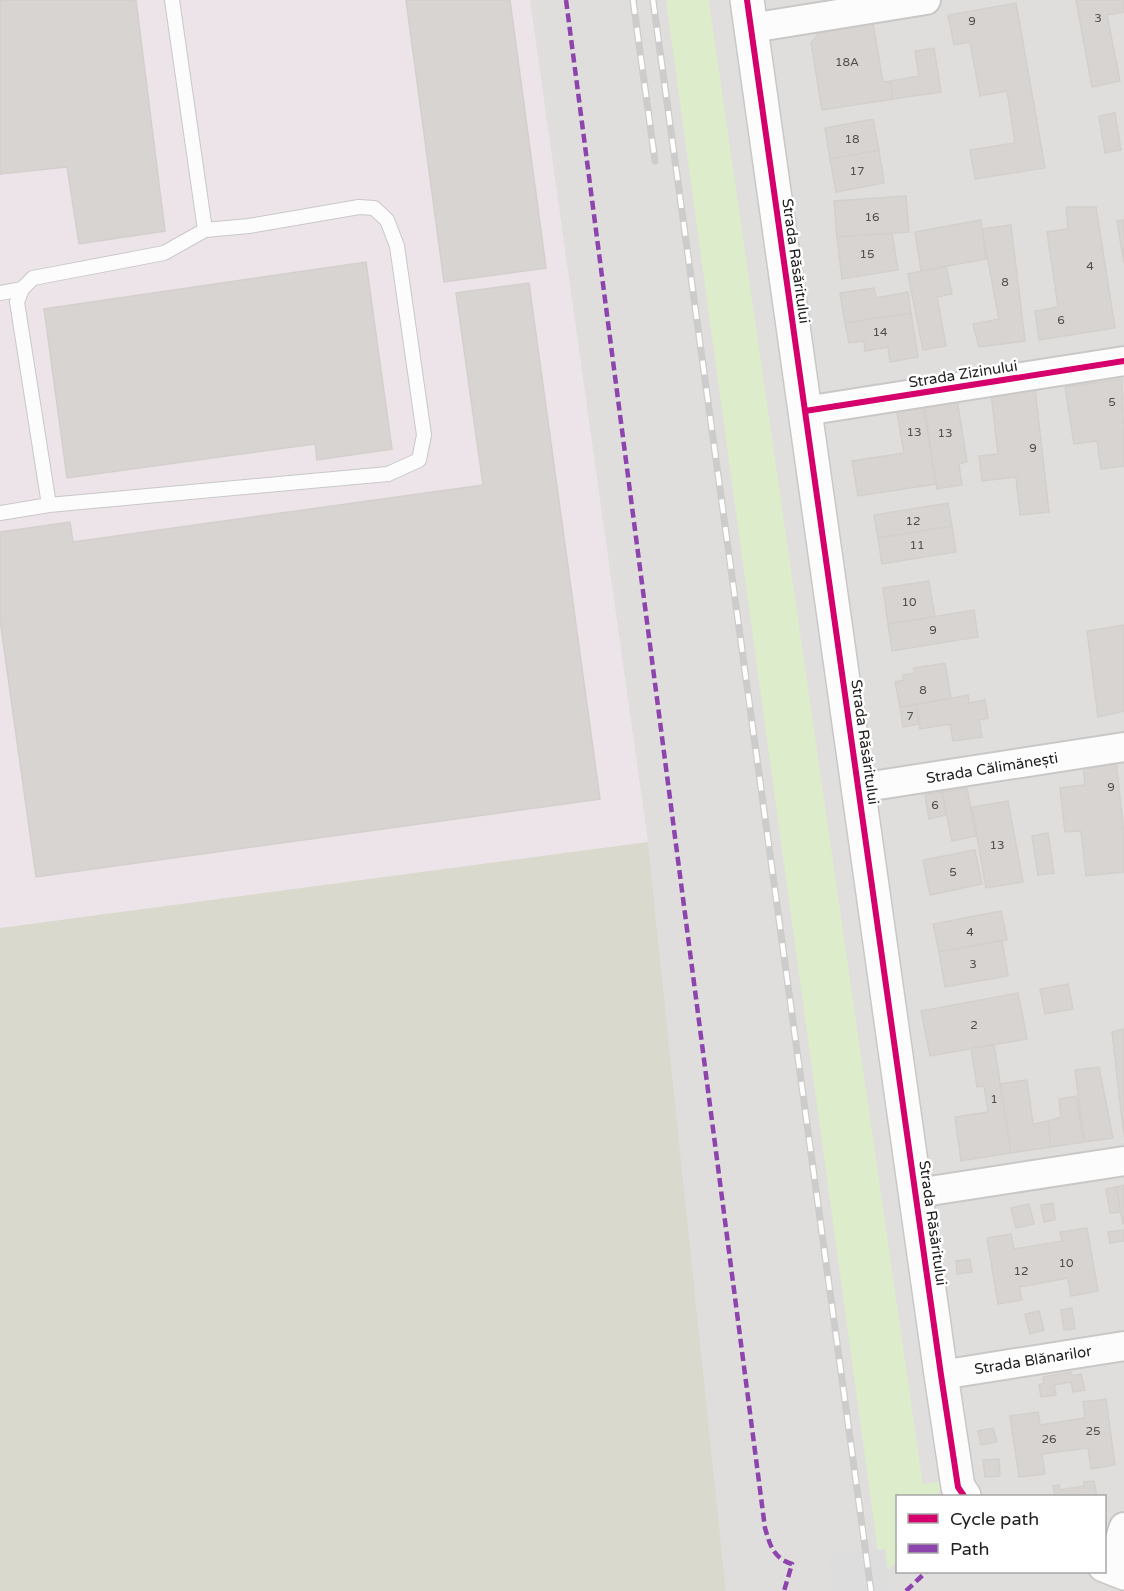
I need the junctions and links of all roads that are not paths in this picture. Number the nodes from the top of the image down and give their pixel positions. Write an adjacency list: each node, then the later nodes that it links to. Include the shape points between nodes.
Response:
1 (172, 0): 4 (lane)
2 (926, 0): 3 (street)
3 (749, 14): 8 (street, Strada Răsăritului)
4 (205, 230): 5 (lane, via 164,253 33,278); 9 (lane, via 359,207 374,208 387,220 397,246 424,435 419,460 388,474)
5 (22, 289): 6 (lane); 9 (lane, via 17,302)
6 (0, 293)
7 (1124, 361): 8 (street, Strada Zizinului)
8 (805, 411): 12 (street, Strada Răsăritului)
9 (49, 505): 10 (lane)
10 (0, 513)
11 (1124, 747): 12 (street, Strada Călimănești)
12 (859, 788): 14 (street, Strada Răsăritului)
13 (1124, 1161): 14 (street)
14 (917, 1193): 16 (street, Strada Răsăritului)
15 (1124, 1346): 16 (street, Strada Blănarilor)
16 (941, 1375): 17 (street, Strada Răsăritului)
17 (961, 1492)
18 (1124, 1525): 19 (street); 21 (street, via 1119,1541)
19 (1106, 1527)
20 (1106, 1566): 21 (street)
21 (1124, 1570)

